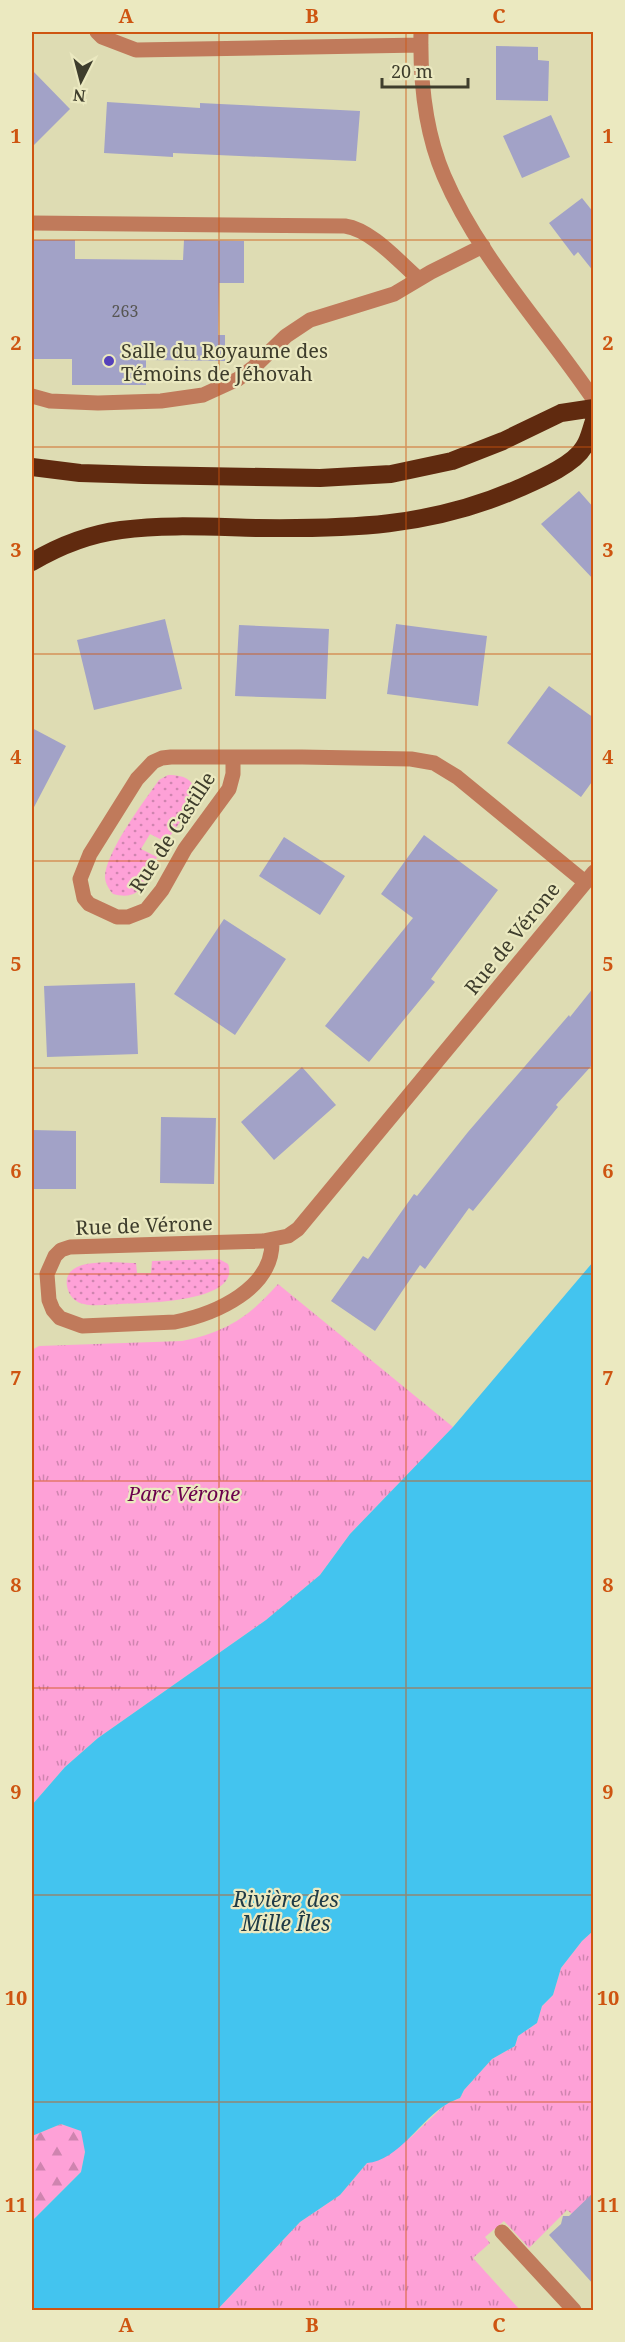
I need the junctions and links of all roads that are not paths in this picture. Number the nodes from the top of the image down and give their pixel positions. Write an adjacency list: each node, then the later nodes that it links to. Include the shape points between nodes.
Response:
1 (97, 32): 2 (street, via 136,50)
2 (421, 38): 4 (street, via 427,114 436,155)
3 (32, 224): 5 (street, via 345,226 370,237)
4 (483, 246): 5 (street); 7 (street)
5 (419, 279): 6 (street, via 394,294 310,320 238,379 203,395 98,403 50,401)
6 (32, 396)
7 (594, 400)
8 (594, 408): 10 (highway, via 561,413 453,461 391,474 144,475)
9 (594, 421): 11 (highway, via 585,447 549,474 450,513 401,523 349,527 178,526 120,530 77,541)
10 (32, 467)
11 (32, 561)
12 (233, 757): 12 (street, Rue de Castille, via 162,758 145,769 83,869 81,889 89,904 117,917 146,910 229,789); 13 (street, Rue de Castille, via 404,758 434,763)
13 (589, 877): 14 (street, Rue de Vérone, via 306,1220 288,1236)
14 (272, 1240): 14 (street, Rue de Vérone, via 61,1250 47,1274 48,1300 60,1317 82,1326 189,1320 206,1315 249,1289 266,1270)
15 (502, 2232): 16 (street)
16 (574, 2310)

